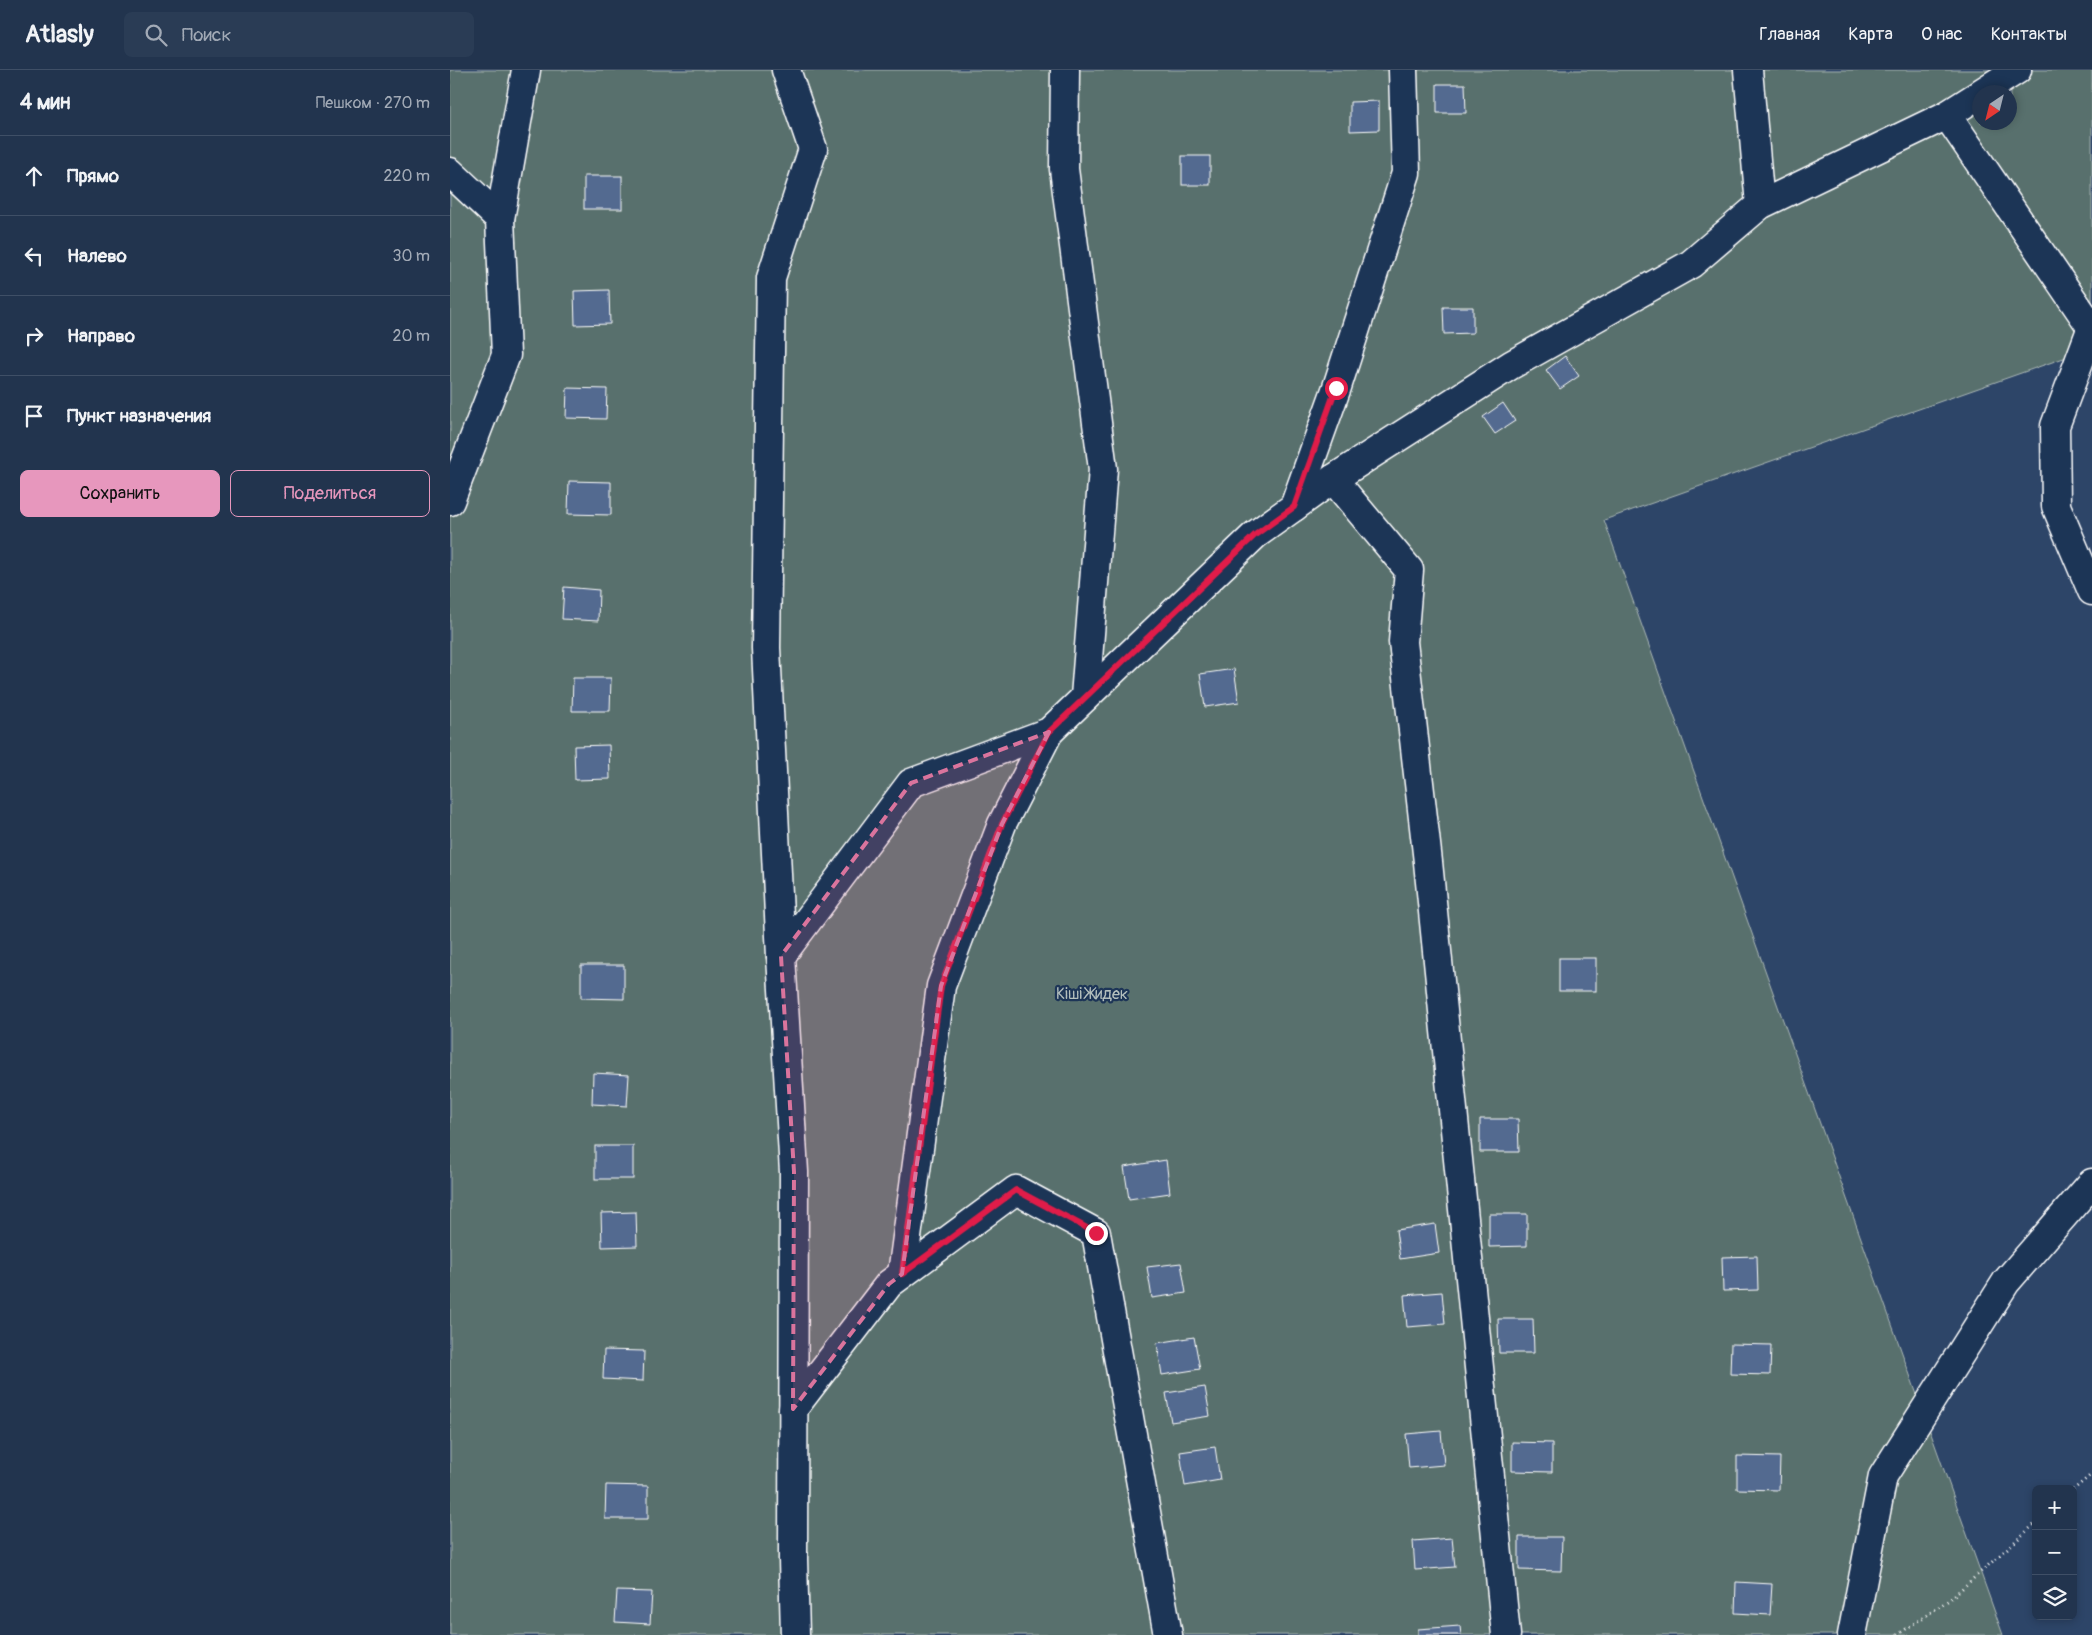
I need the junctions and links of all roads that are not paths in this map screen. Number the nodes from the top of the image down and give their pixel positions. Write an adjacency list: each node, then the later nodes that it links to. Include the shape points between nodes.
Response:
1 (526, 70): 12 (street)
2 (786, 70): 20 (street, via 813,149 771,278 766,648)
3 (1066, 70): 18 (street, via 1064,169 1103,469)
4 (1404, 70): 16 (street, via 1406,173)
5 (1748, 70): 11 (street)
6 (2017, 70): 7 (street)
7 (1994, 85)
8 (1972, 99): 9 (street)
9 (1947, 115): 11 (street); 13 (street)
10 (450, 172): 12 (street)
11 (1760, 205): 14 (street, via 1691,264 1511,365)
12 (500, 219): 15 (street, via 506,355)
13 (2092, 328): 17 (street, via 2055,426 2056,506)
14 (1333, 478): 16 (street); 26 (street, via 1409,570 1403,642)
15 (450, 501)
16 (1294, 507): 18 (street, via 1255,535)
17 (2092, 591)
18 (1085, 697): 19 (street)
19 (1049, 732): 20 (street, via 910,783); 22 (street, via 1002,824 941,986)
20 (780, 956): 23 (street, via 794,1172)
21 (2092, 1183): 27 (street, via 2006,1282 1883,1476)
22 (902, 1274): 23 (street, via 889,1284); 25 (street, via 1016,1190 1096,1233)
23 (793, 1409): 24 (street)
24 (795, 1635)
25 (1168, 1635)
26 (1506, 1635)
27 (1852, 1635)

